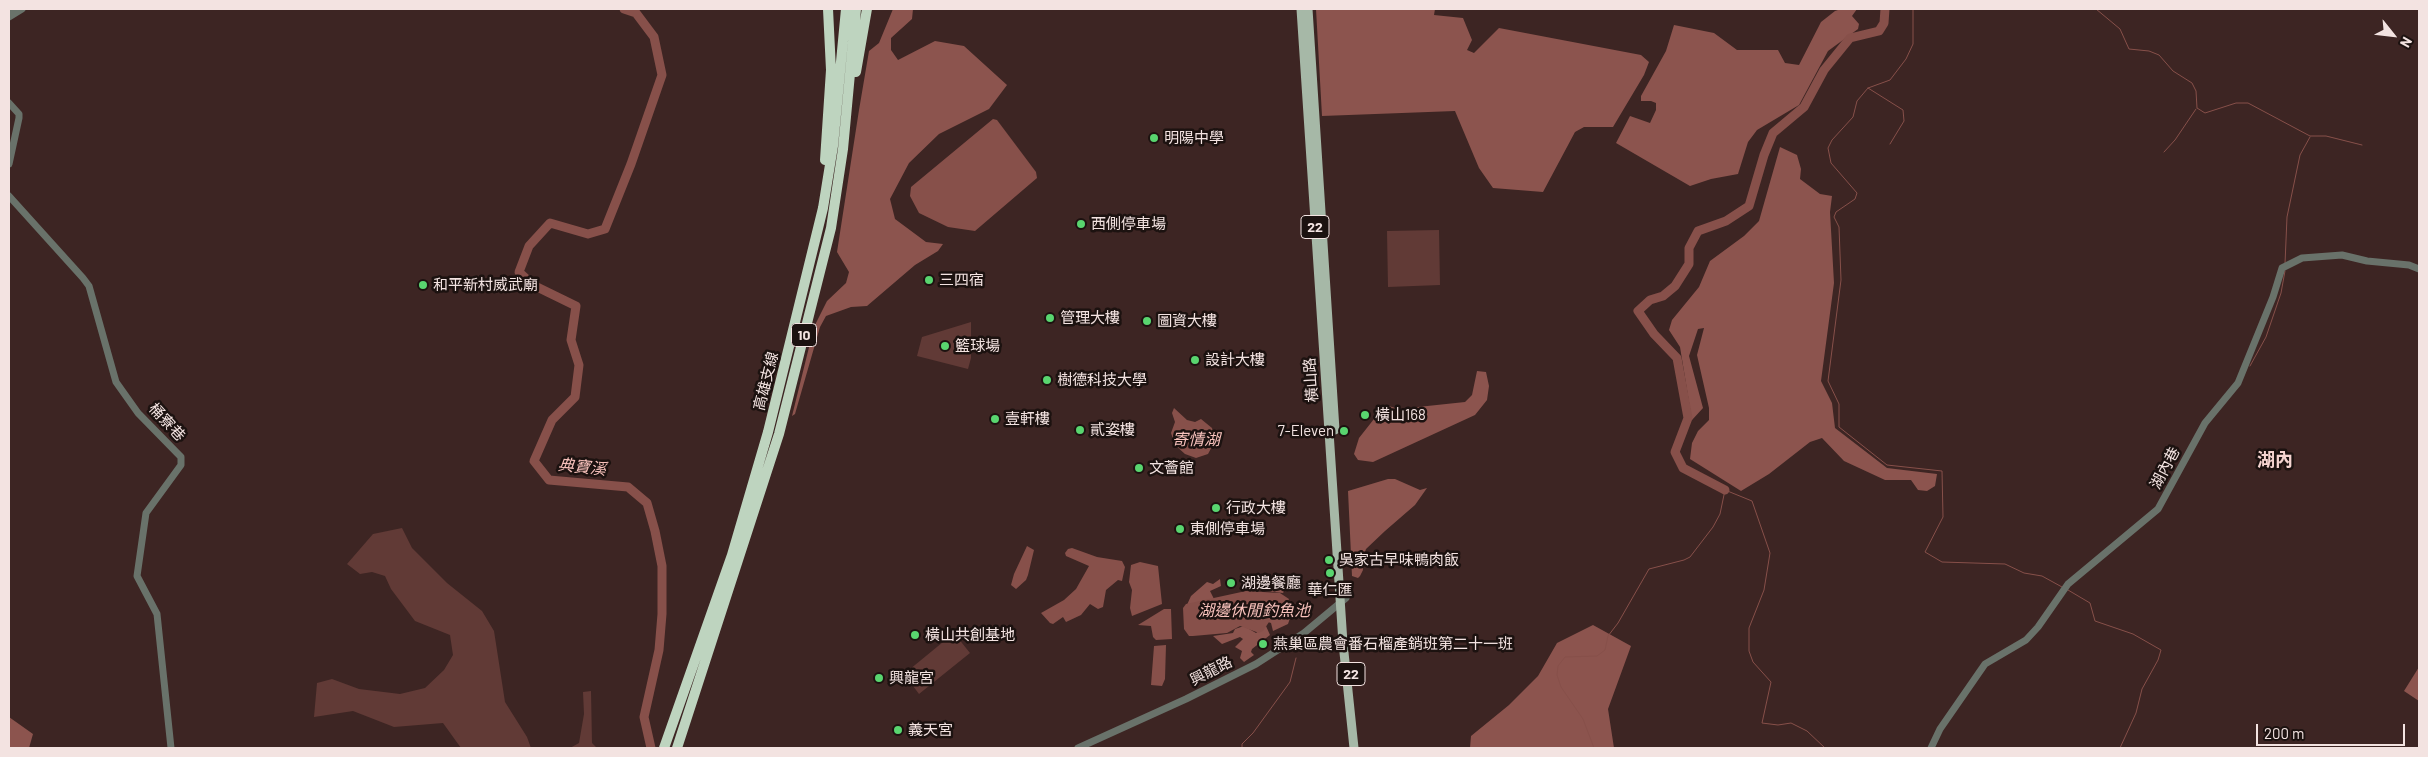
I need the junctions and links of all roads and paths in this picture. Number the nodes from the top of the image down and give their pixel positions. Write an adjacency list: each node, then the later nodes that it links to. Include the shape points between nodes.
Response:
1 (22, 9): 8 (street)
2 (828, 9): 13 (highway, via 831,70)
3 (846, 9): 13 (highway, 高雄支線 / 10, via 833,146)
4 (856, 9): 11 (highway, 高雄支線 / 10)
5 (867, 9): 11 (highway)
6 (1301, 9): 15 (main road, 橫山路 / 22)
7 (1308, 9): 15 (main road, 橫山路 / 22)
8 (9, 17)
9 (9, 103): 10 (street, via 19,114)
10 (9, 164)
11 (840, 172): 18 (highway, 高雄支線 / 10, via 831,228 779,434)
12 (9, 196): 16 (street, 桶寮巷, via 89,286 116,382 138,413 181,457 181,465 146,513 137,576 157,614)
13 (823, 208): 17 (highway, 高雄支線 / 10, via 768,432 732,555)
14 (2419, 269): 22 (street, 湖內巷, via 2409,264 2366,262 2342,255 2302,258 2282,268 2238,383 2206,423 2158,509 2068,584 2026,640 1985,664 1940,729)
15 (1343, 602): 19 (street, 興龍路, via 1304,633 1256,664); 20 (main road, 橫山路 / 22); 21 (main road, 橫山路 / 22)
16 (171, 748)
17 (664, 748)
18 (677, 748)
19 (1078, 748)
20 (1354, 748)
21 (1360, 748)
22 (1931, 748)

